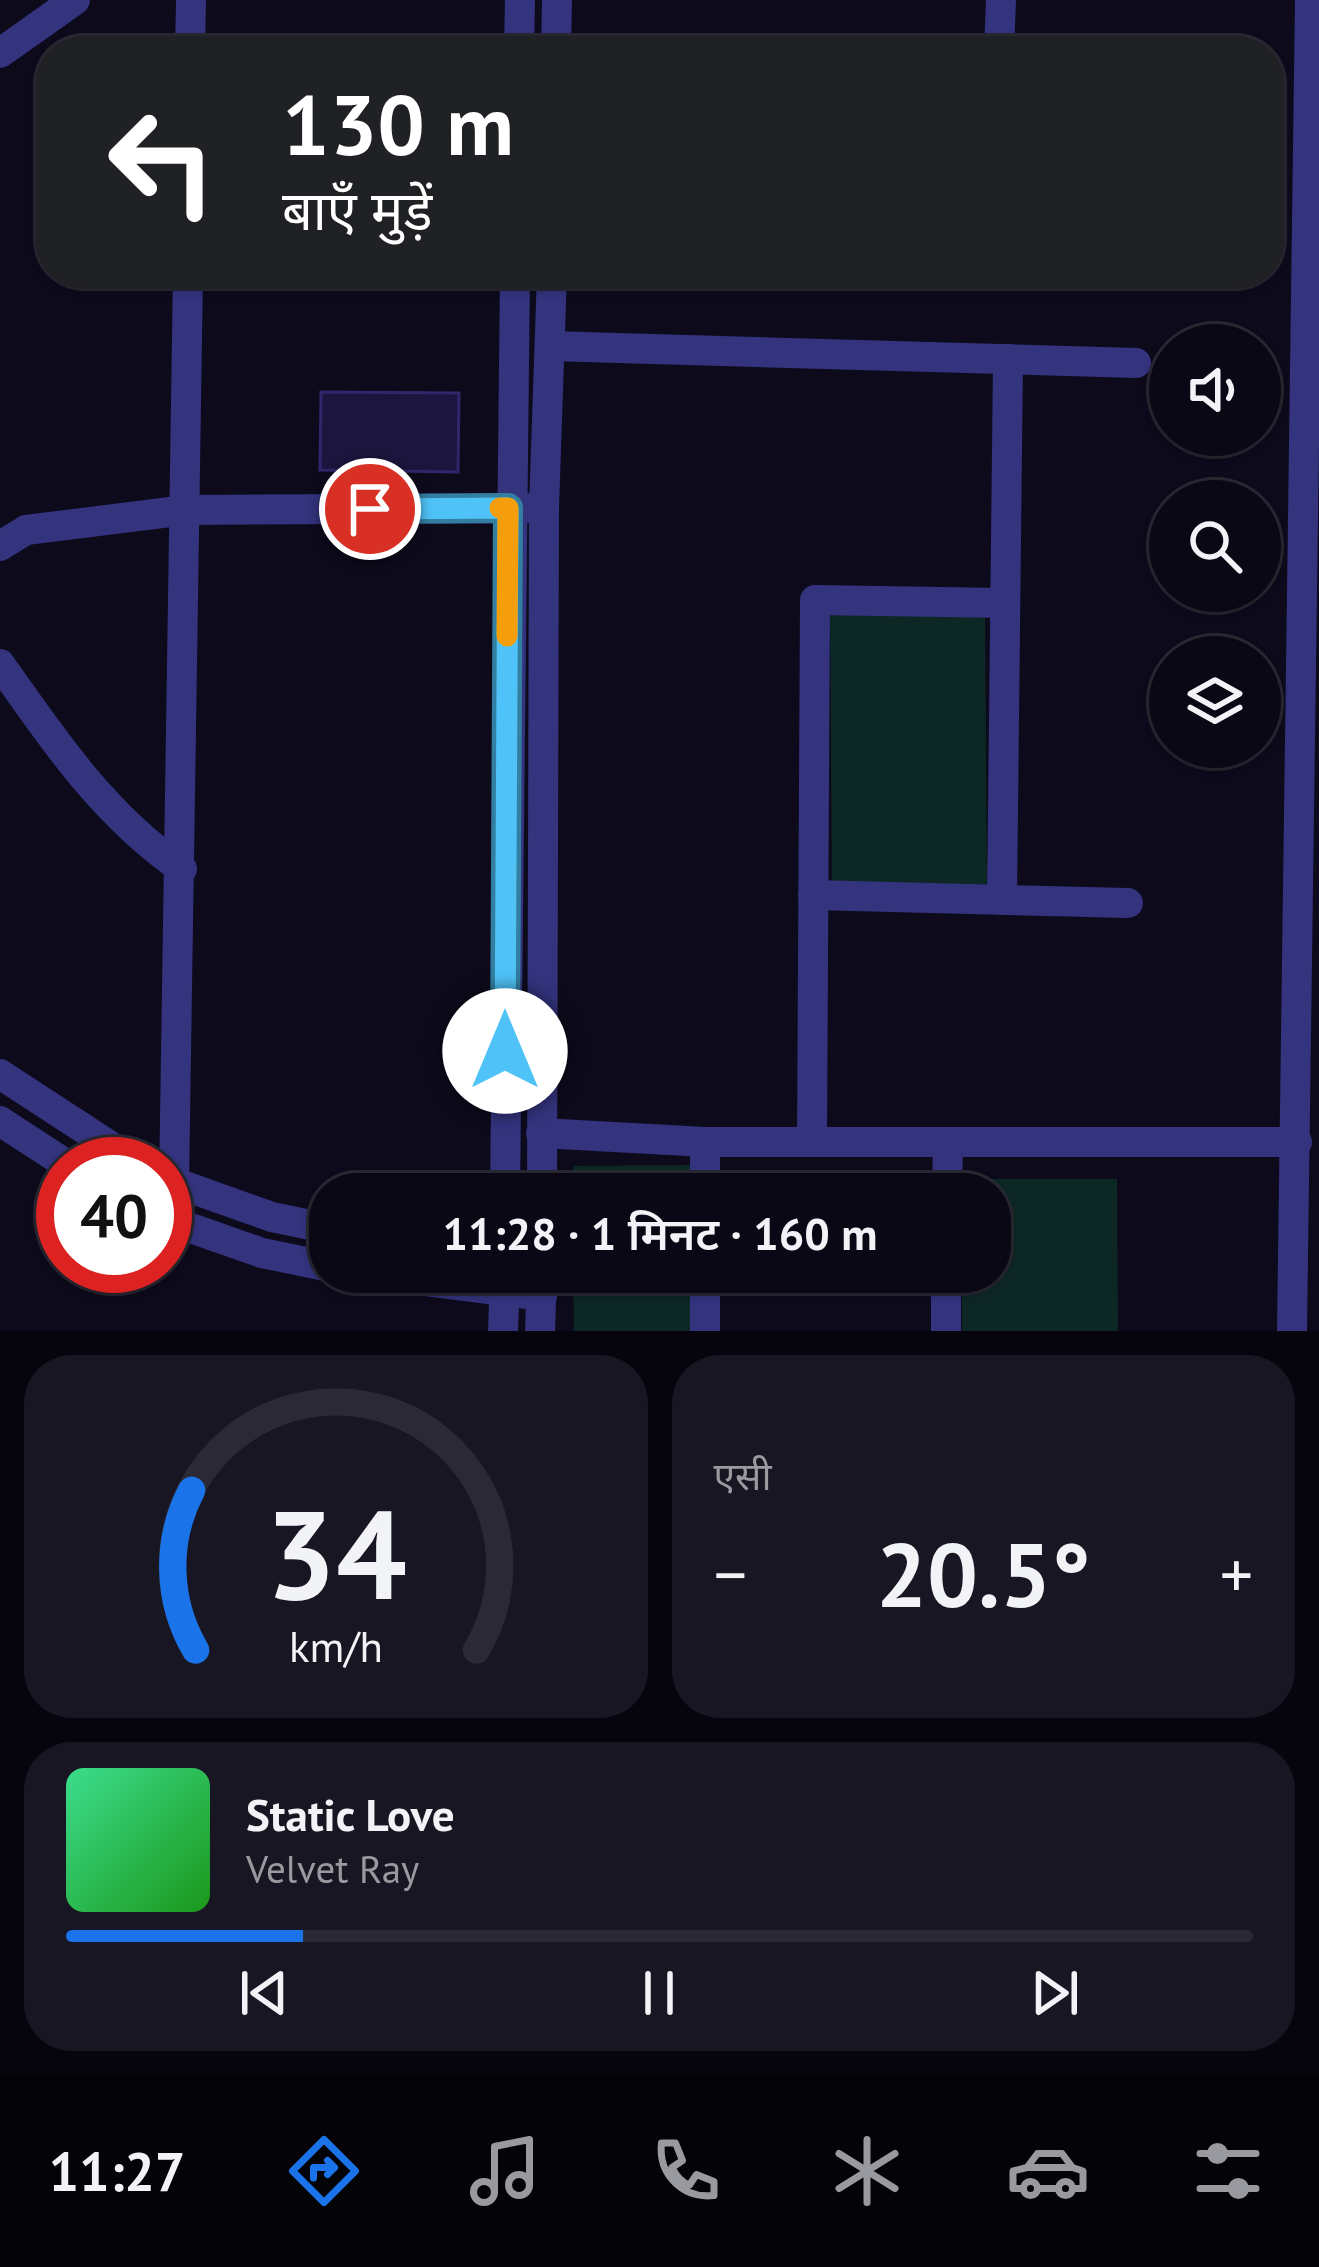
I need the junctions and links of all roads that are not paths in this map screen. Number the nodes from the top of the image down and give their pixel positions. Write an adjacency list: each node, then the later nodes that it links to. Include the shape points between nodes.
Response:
1 (75, 0): 11 (street)
2 (190, 0): 7 (street)
3 (520, 0): 8 (street)
4 (557, 0): 9 (street)
5 (1000, 0): 10 (street)
6 (1310, 0): 36 (street)
7 (190, 36)
8 (519, 36)
9 (556, 36)
10 (999, 36)
11 (0, 53)
12 (188, 288): 20 (street)
13 (515, 288): 18 (street)
14 (552, 288): 15 (street)
15 (550, 346): 16 (street); 19 (street)
16 (1008, 359): 17 (street); 22 (street)
17 (1136, 363)
18 (508, 508): 19 (street); 20 (street); 38 (street)
19 (544, 508): 30 (street)
20 (186, 509): 21 (street, via 26,530); 24 (street)
21 (0, 545)
22 (1005, 603): 25 (street, via 814,600); 26 (street)
23 (0, 664): 24 (street, via 131,833)
24 (182, 868): 32 (street)
25 (813, 895): 26 (street); 34 (street)
26 (1002, 900): 27 (street)
27 (1128, 903)
28 (0, 1074): 31 (street)
29 (0, 1121): 37 (street)
30 (541, 1133): 33 (street); 39 (street)
31 (97, 1137)
32 (171, 1137)
33 (704, 1142): 34 (street); 40 (street)
34 (812, 1142): 35 (street)
35 (948, 1142): 36 (street); 41 (street)
36 (1297, 1142): 54 (street)
37 (36, 1144)
38 (505, 1173)
39 (542, 1173)
40 (705, 1173)
41 (947, 1173)
42 (192, 1190): 43 (street)
43 (309, 1224)
44 (192, 1228): 45 (street)
45 (309, 1263)
46 (505, 1293): 50 (street)
47 (542, 1293): 51 (street)
48 (705, 1293): 52 (street)
49 (946, 1293): 53 (street)
50 (503, 1331)
51 (540, 1331)
52 (705, 1331)
53 (946, 1331)
54 (1292, 1331)

